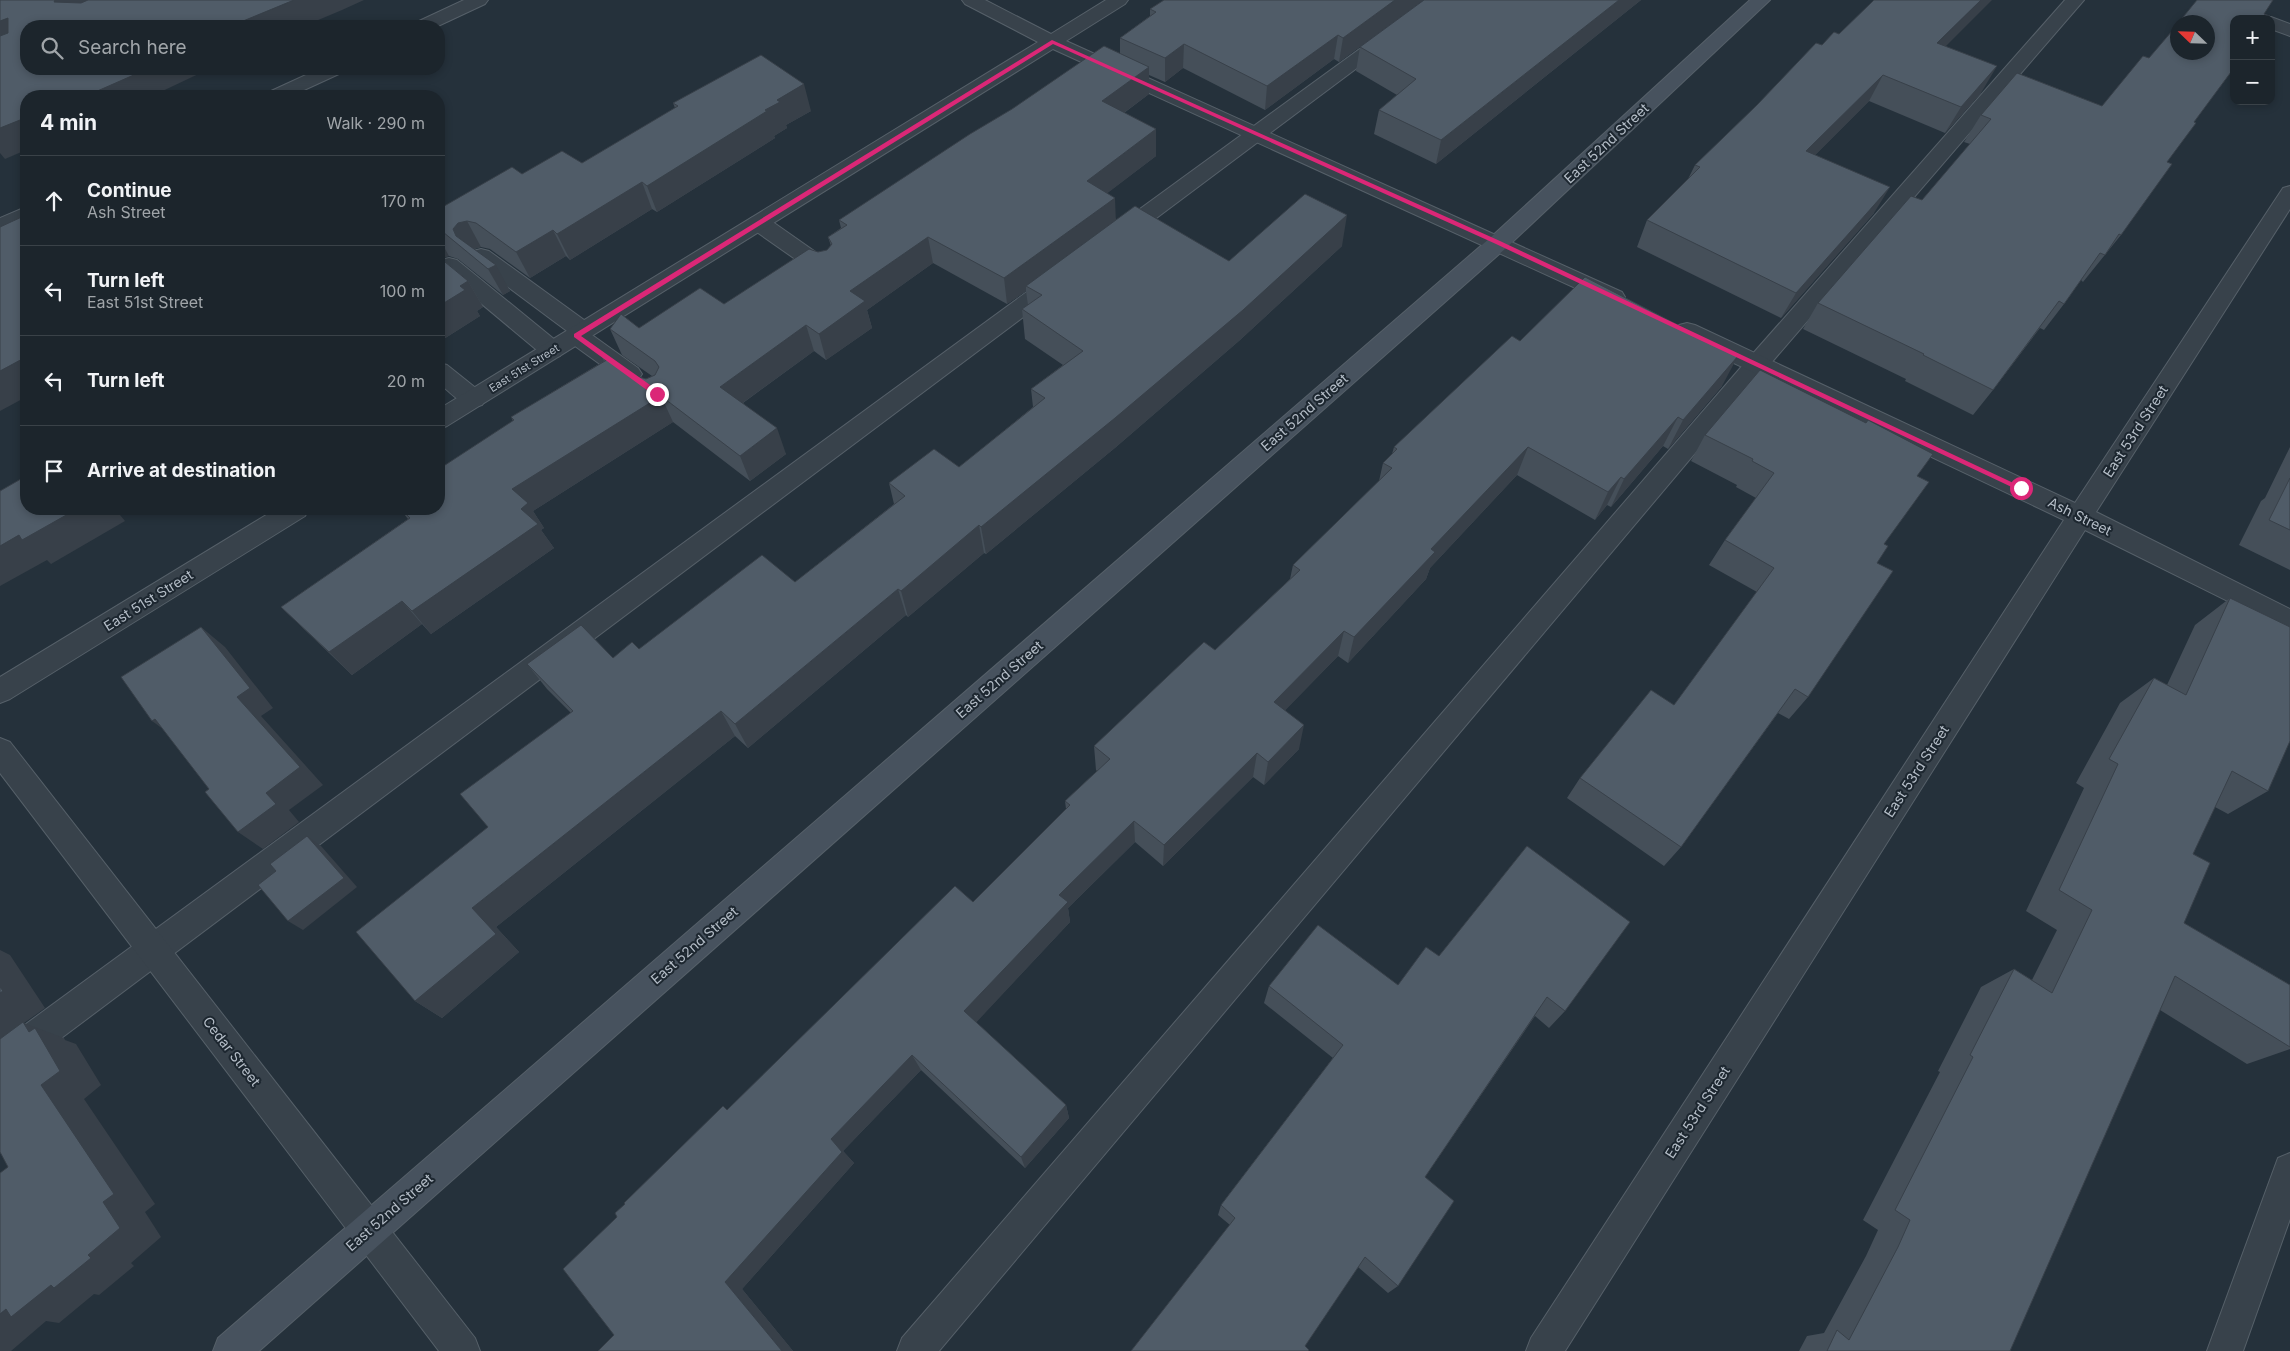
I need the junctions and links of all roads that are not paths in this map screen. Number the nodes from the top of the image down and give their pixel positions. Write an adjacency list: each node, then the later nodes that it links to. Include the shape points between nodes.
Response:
1 (479, 0): 7 (street)
2 (971, 0): 10 (street)
3 (1119, 0): 10 (street, East 51st Street)
4 (1439, 0): 13 (street)
5 (1761, 0): 18 (main road, East 52nd Street)
6 (2074, 0): 28 (street)
7 (437, 20)
8 (2275, 24): 9 (street)
9 (2290, 30)
10 (1052, 42): 13 (street); 16 (street, East 51st Street)
11 (321, 75): 12 (street)
12 (289, 90)
13 (1256, 134): 18 (street); 19 (street)
14 (2290, 193): 34 (street, East 53rd Street)
15 (20, 217): 17 (street)
16 (759, 223): 23 (street); 26 (street, East 51st Street)
17 (0, 227)
18 (1498, 242): 24 (street); 41 (main road, East 52nd Street)
19 (1104, 246)
20 (480, 256): 26 (street)
21 (1080, 264): 38 (street)
22 (448, 265): 27 (street)
23 (826, 270)
24 (1632, 306)
25 (1668, 322): 28 (street, Ash Street)
26 (580, 333): 27 (street, East 51st Street); 30 (street)
27 (552, 350): 31 (street, East 51st Street)
28 (1758, 364): 34 (street, Ash Street); 44 (street)
29 (445, 376): 31 (street)
30 (650, 389)
31 (474, 399): 32 (street, East 51st Street)
32 (445, 416)
33 (286, 515): 36 (street, East 51st Street)
34 (2080, 516): 35 (street, Ash Street); 45 (street, East 53rd Street)
35 (2290, 621)
36 (0, 691)
37 (0, 751): 38 (street, Cedar Street)
38 (154, 950): 39 (street); 41 (street, Cedar Street)
39 (0, 1063)
40 (2290, 1170): 46 (street)
41 (369, 1229): 42 (main road, East 52nd Street); 43 (street, Cedar Street)
42 (231, 1351)
43 (462, 1351)
44 (915, 1351)
45 (1544, 1351)
46 (2225, 1351)

